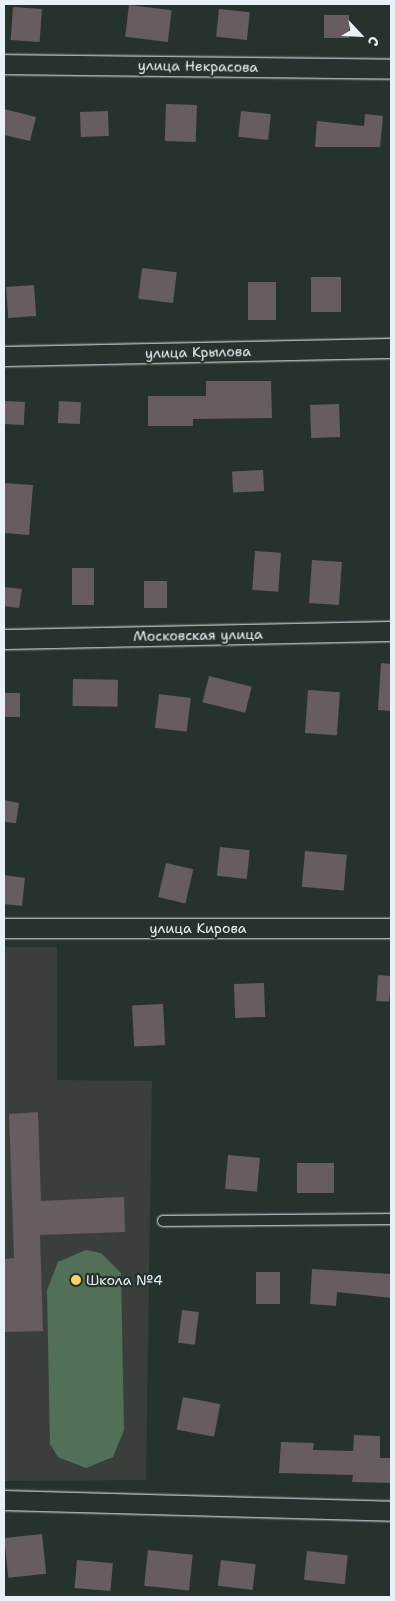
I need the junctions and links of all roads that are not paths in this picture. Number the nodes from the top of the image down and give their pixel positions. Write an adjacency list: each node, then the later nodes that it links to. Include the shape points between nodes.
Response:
1 (4, 64): 2 (street, улица Некрасова)
2 (391, 69)
3 (391, 348): 4 (street, улица Крылова)
4 (4, 356)
5 (391, 631): 6 (street, Московская улица)
6 (4, 639)
7 (4, 928): 8 (street, улица Кирова)
8 (391, 928)
9 (391, 1219): 10 (lane)
10 (162, 1221)
11 (4, 1500): 12 (street)
12 (391, 1511)

